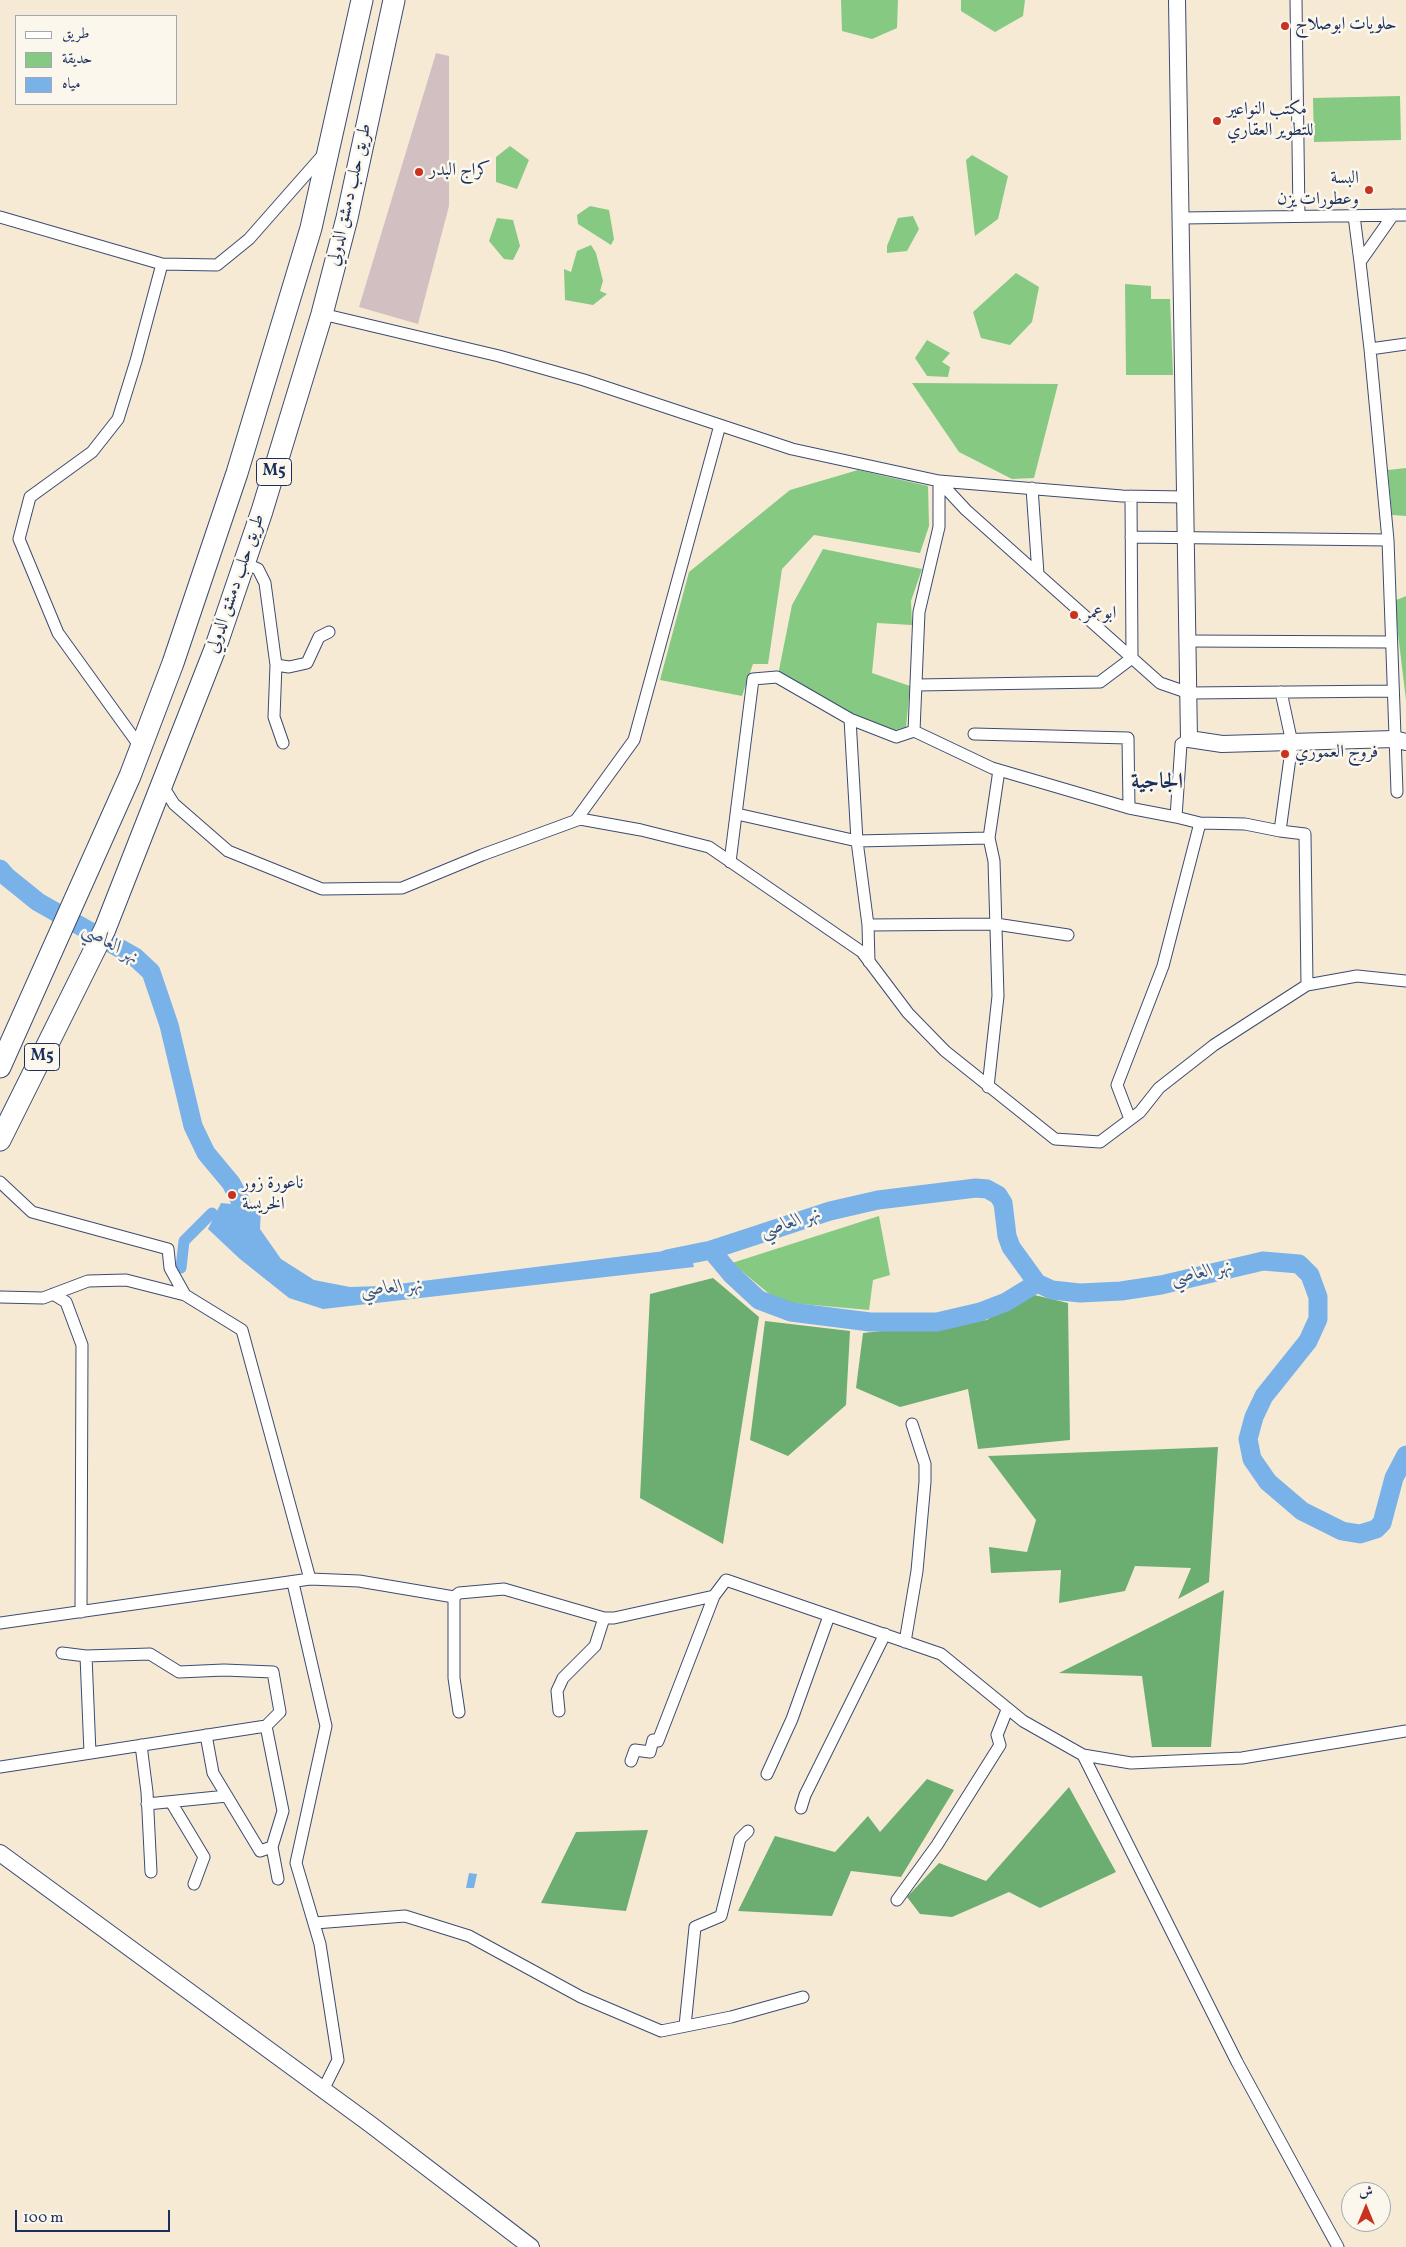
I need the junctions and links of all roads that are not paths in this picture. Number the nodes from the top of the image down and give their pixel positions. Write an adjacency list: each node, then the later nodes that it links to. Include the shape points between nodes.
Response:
1 (362, 0): 5 (highway, M5)
2 (394, 0): 14 (highway, طريق حلب دمشق الدولي / M5, via 347,218)
3 (1177, 0): 11 (street)
4 (1296, 0): 8 (street)
5 (329, 148): 13 (street, via 249,239 217,264); 43 (highway, M5, via 311,228 237,473)
6 (1393, 215): 7 (street); 9 (street); 12 (street)
7 (1406, 215)
8 (1299, 216): 9 (street); 11 (street)
9 (1354, 216): 12 (street)
10 (0, 217): 13 (street)
11 (1182, 218): 21 (street)
12 (1360, 262): 16 (street)
13 (162, 264): 43 (street, via 118,419 92,452 30,496 19,539 58,633)
14 (322, 314): 17 (street, via 499,356); 25 (highway, طريق حلب دمشق الدولي / M5)
15 (1406, 344): 16 (street)
16 (1370, 349): 24 (street)
17 (720, 425): 18 (street, via 792,449); 50 (street, via 634,740)
18 (938, 480): 19 (street); 26 (street, via 966,510); 32 (street, via 939,527 919,612)
19 (1032, 488): 20 (street); 26 (street)
20 (1131, 496): 21 (street); 22 (street)
21 (1185, 496): 23 (street)
22 (1131, 537): 23 (street); 30 (street)
23 (1186, 537): 24 (street); 28 (street)
24 (1388, 540): 29 (street)
25 (244, 563): 31 (street, via 258,569 265,583); 45 (highway, طريق حلب دمشق الدولي / M5, via 215,649)
26 (1038, 574): 30 (street)
27 (330, 632): 31 (street, via 319,637 307,663 289,667)
28 (1188, 641): 29 (street); 35 (street)
29 (1391, 642): 33 (street)
30 (1132, 658): 32 (street, via 1100,682); 35 (street, via 1160,683)
31 (276, 665): 41 (street, via 274,716)
32 (917, 685): 37 (street)
33 (1393, 691): 34 (street); 40 (street)
34 (1281, 692): 35 (street); 42 (street)
35 (1189, 693): 39 (street)
36 (850, 719): 37 (street, via 896,737); 48 (street, via 777,677 753,678); 54 (street)
37 (914, 731): 44 (street)
38 (974, 734): 47 (street, via 1128,738)
39 (1189, 738): 42 (street, via 1222,744); 49 (street, via 1181,744)
40 (1400, 740): 42 (street); 46 (street)
41 (283, 743)
42 (1292, 743): 52 (street)
43 (141, 748): 62 (highway, M5)
44 (999, 770): 47 (street); 53 (street)
45 (162, 785): 50 (street, via 174,804 228,851 322,889 402,888); 65 (highway, طريق حلب دمشق الدولي / M5, via 105,929)
46 (1397, 792)
47 (1129, 808): 49 (street)
48 (737, 814): 54 (street); 55 (street)
49 (1176, 817): 51 (street)
50 (576, 820): 55 (street, via 641,830 710,847)
51 (1200, 823): 52 (street, via 1245,824); 64 (street, via 1163,966 1117,1085)
52 (1280, 831): 61 (street, via 1305,834)
53 (989, 838): 54 (street); 56 (street, via 994,861)
54 (857, 841): 57 (street)
55 (730, 862): 59 (street, via 862,952)
56 (996, 924): 57 (street); 58 (street); 63 (street, via 998,996)
57 (868, 925): 59 (street)
58 (1068, 935)
59 (869, 962): 63 (street, via 908,1013 938,1045)
60 (1406, 981): 61 (street, via 1357,976)
61 (1307, 986): 64 (street, via 1214,1045 1159,1088 1140,1112)
62 (0, 1067)
63 (988, 1087): 64 (street, via 1055,1139 1100,1142)
64 (1130, 1119)
65 (0, 1140)
66 (0, 1182): 68 (street, via 32,1212 168,1250 170,1268)
67 (53, 1294): 68 (street, via 88,1281 126,1280); 69 (street, via 42,1298); 75 (street, via 66,1302 82,1345)
68 (185, 1295): 71 (street, via 242,1330)
69 (0, 1297)
70 (912, 1424): 80 (street, via 925,1464 925,1482 917,1571)
71 (310, 1579): 72 (street); 74 (street, via 359,1581)
72 (293, 1582): 75 (street); 106 (street, via 326,1726 296,1863)
73 (714, 1596): 76 (street, via 726,1580); 77 (street); 92 (street, via 658,1741 653,1740 650,1752 635,1750)
74 (454, 1597): 77 (street, via 459,1593 504,1588); 85 (street, via 454,1678)
75 (81, 1612): 78 (street)
76 (829, 1616): 79 (street); 94 (street, via 792,1719)
77 (604, 1618): 84 (street, via 594,1646 563,1678 557,1691)
78 (0, 1623)
79 (885, 1634): 80 (street); 98 (street)
80 (905, 1642): 83 (street, via 941,1654)
81 (62, 1653): 82 (street)
82 (86, 1656): 86 (street, via 150,1654 179,1672 273,1672 280,1712); 90 (street)
83 (1007, 1710): 91 (street); 105 (street, via 997,1735 1000,1745 937,1845)
84 (559, 1711)
85 (458, 1712)
86 (266, 1726): 88 (street); 100 (street, via 283,1811)
87 (1406, 1730): 91 (street, via 1242,1758 1131,1763)
88 (206, 1735): 89 (street); 95 (street, via 213,1774)
89 (141, 1745): 90 (street); 97 (street)
90 (90, 1753): 93 (street)
91 (1083, 1755): 111 (street, via 1237,2062)
92 (631, 1761)
93 (0, 1766)
94 (767, 1774)
95 (227, 1796): 96 (street); 100 (street, via 260,1852)
96 (171, 1802): 97 (street); 104 (street, via 204,1857)
97 (147, 1804): 102 (street)
98 (801, 1808)
99 (748, 1831): 108 (street, via 740,1839 721,1916 696,1927)
100 (272, 1847): 103 (street)
101 (0, 1854): 109 (street)
102 (151, 1872)
103 (278, 1879)
104 (194, 1884)
105 (897, 1900)
106 (315, 1923): 108 (street, via 405,1916 469,1936 580,1997 661,2030); 109 (street, via 338,2060)
107 (803, 1997): 108 (street)
108 (685, 2026)
109 (323, 2090): 110 (street)
110 (531, 2247)
111 (1338, 2247)

